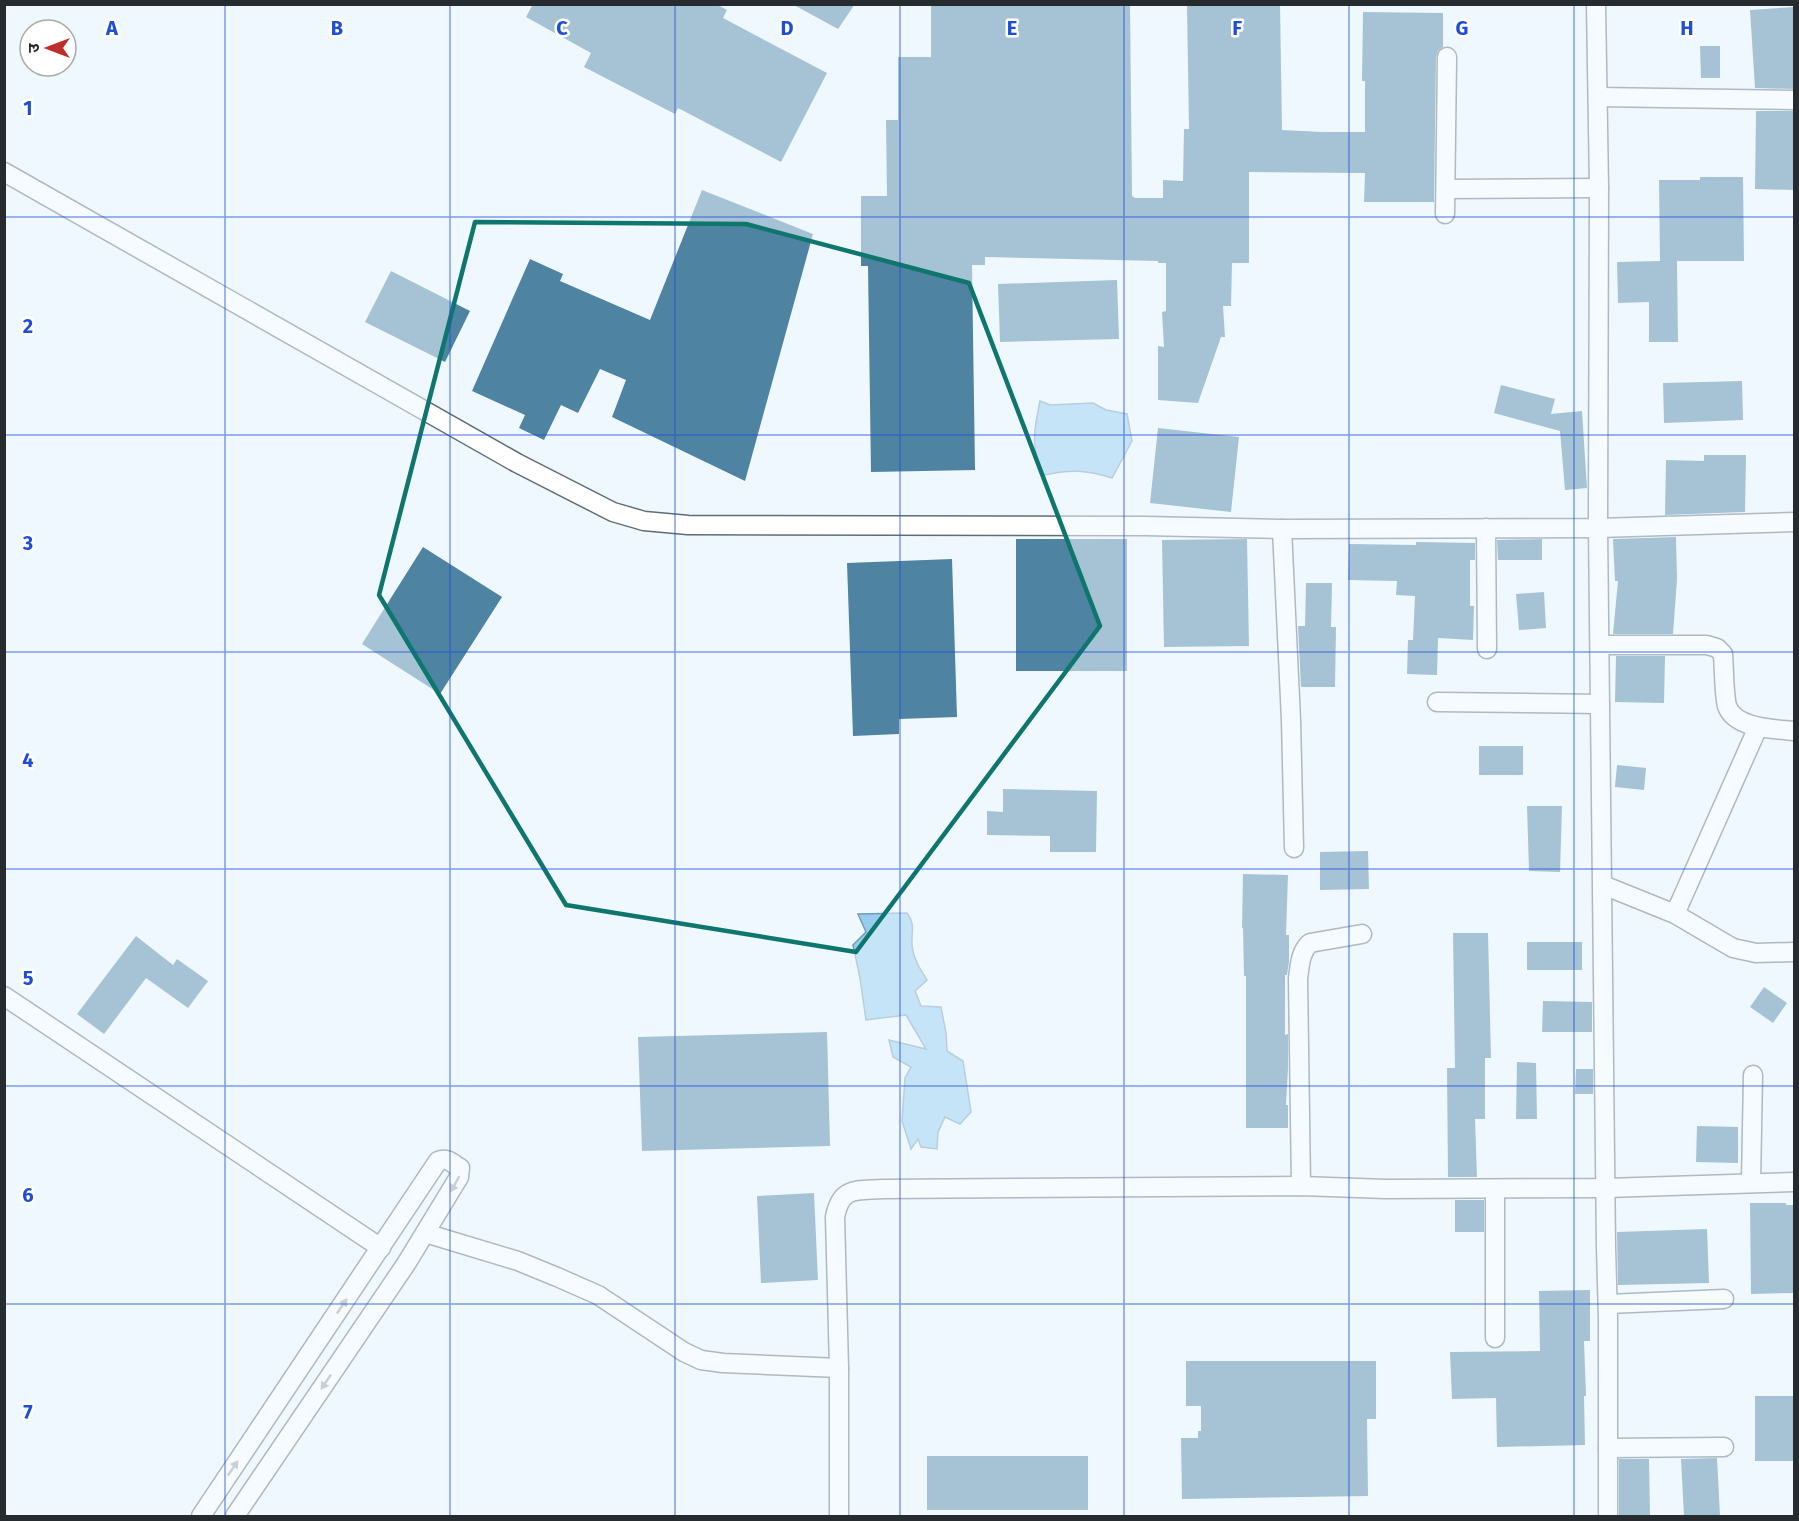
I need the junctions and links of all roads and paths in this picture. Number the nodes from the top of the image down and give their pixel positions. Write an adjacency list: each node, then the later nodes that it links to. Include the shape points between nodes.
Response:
1 (1596, 4): 3 (street)
2 (1447, 57): 7 (street)
3 (1598, 97): 4 (street); 6 (street)
4 (1794, 100)
5 (4, 172): 10 (street, via 517,463 613,512 644,521 700,525)
6 (1599, 188): 7 (street); 12 (street)
7 (1446, 189): 8 (street)
8 (1445, 214)
9 (1794, 522): 12 (street)
10 (1282, 528): 11 (street); 19 (street)
11 (1486, 528): 12 (street); 14 (street)
12 (1598, 528): 13 (street)
13 (1600, 645): 16 (street); 17 (street, via 1717,648 1724,654 1727,706 1743,721)
14 (1487, 649)
15 (1437, 702): 16 (street)
16 (1600, 704): 20 (street)
17 (1758, 727): 18 (street); 21 (street)
18 (1794, 730)
19 (1294, 848)
20 (1603, 885): 21 (street); 29 (street)
21 (1675, 914): 23 (street, via 1733,948 1756,953)
22 (1362, 934): 28 (street, via 1310,943 1302,956 1298,978)
23 (1794, 952)
24 (4, 996): 32 (street)
25 (1753, 1075): 27 (street)
26 (1794, 1182): 27 (street)
27 (1751, 1183): 29 (street)
28 (1302, 1186): 30 (street); 36 (street, via 854,1191 843,1196 835,1216)
29 (1606, 1188): 30 (street); 34 (street)
30 (1495, 1189): 35 (street)
31 (425, 1233): 32 (street, one-way to 31, via 438,1161 447,1160 460,1168 459,1177); 36 (street, via 518,1262 598,1295 702,1360); 40 (street, one-way to 40)
32 (381, 1248): 39 (street, one-way to 32)
33 (1724, 1299): 34 (street)
34 (1608, 1304): 38 (street)
35 (1495, 1338)
36 (839, 1368): 41 (street)
37 (1724, 1447): 38 (street)
38 (1608, 1448): 42 (street)
39 (201, 1516)
40 (235, 1516)
41 (839, 1516)
42 (1608, 1516)

